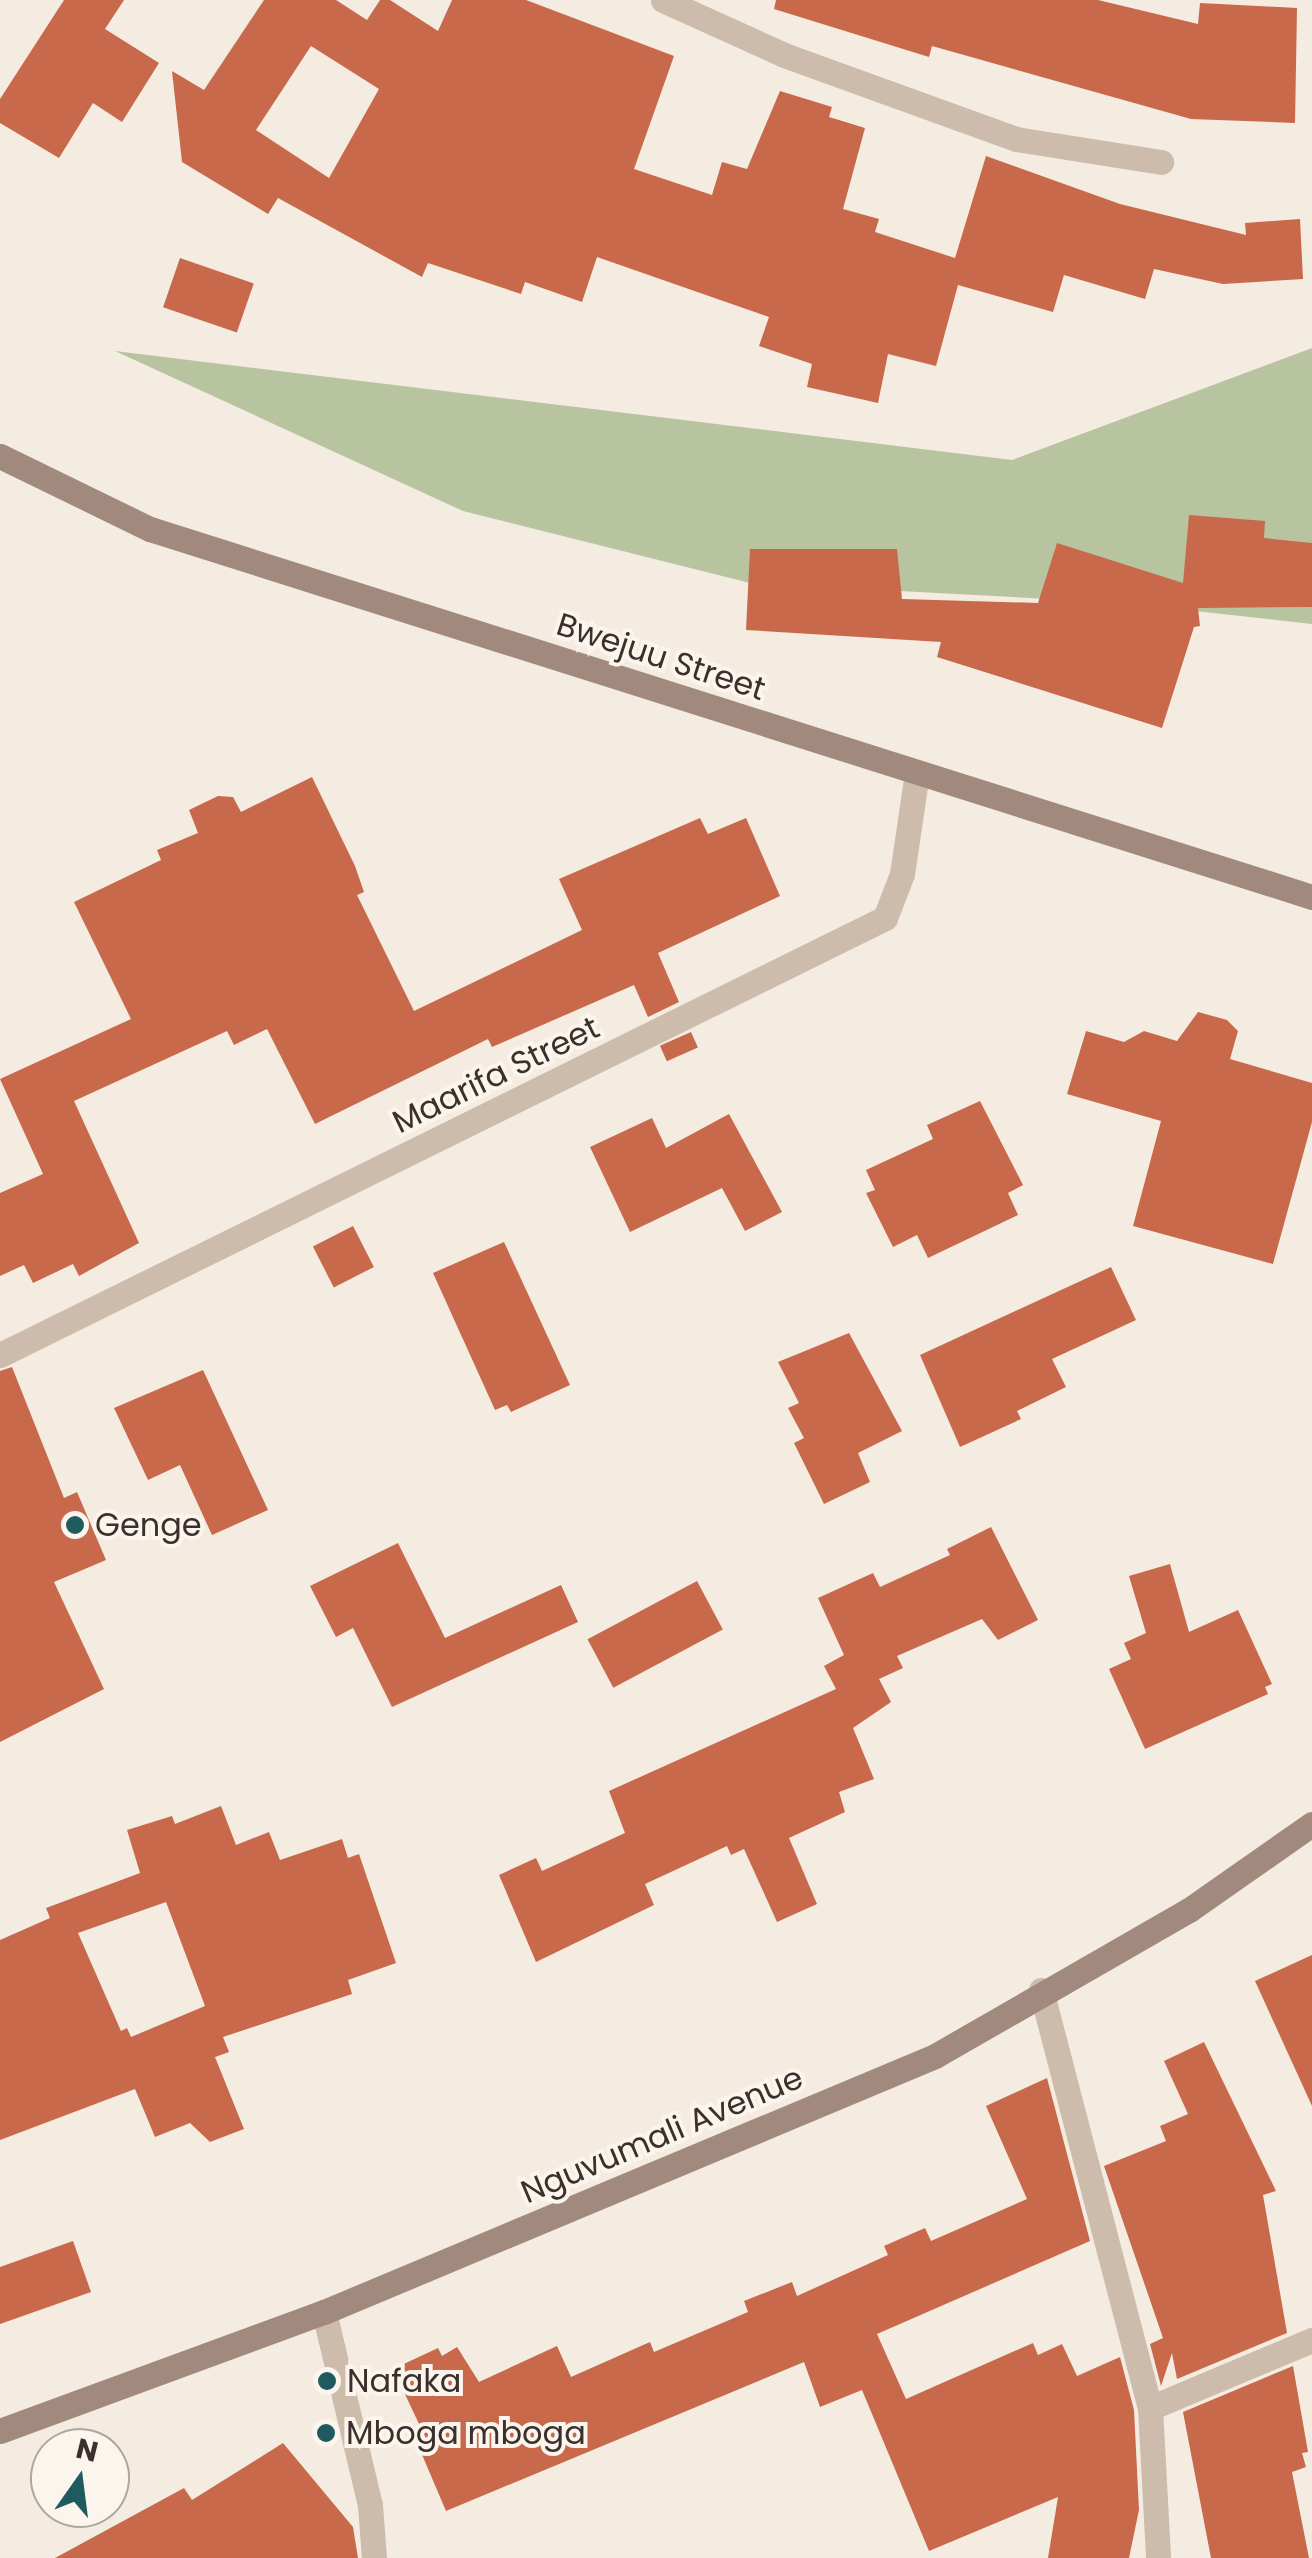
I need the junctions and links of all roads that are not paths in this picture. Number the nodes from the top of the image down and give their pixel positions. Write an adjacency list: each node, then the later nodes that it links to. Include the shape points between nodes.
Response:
1 (663, 0): 2 (street, via 784,55 1016,139)
2 (1161, 162)
3 (0, 456): 4 (street, Bwejuu Street, via 150,529)
4 (917, 772): 5 (street, Bwejuu Street); 6 (street, Maarifa Street, via 902,874 885,918)
5 (1312, 897)
6 (0, 1355)
7 (1312, 1824): 8 (street, Nguvumali Avenue, via 1189,1910)
8 (1041, 1990): 9 (street, Nguvumali Avenue, via 934,2056); 11 (street)
9 (324, 2312): 12 (street, Nguvumali Avenue); 13 (street, via 370,2504)
10 (1312, 2340): 11 (street)
11 (1150, 2408): 14 (street)
12 (0, 2431)
13 (374, 2558)
14 (1158, 2558)

